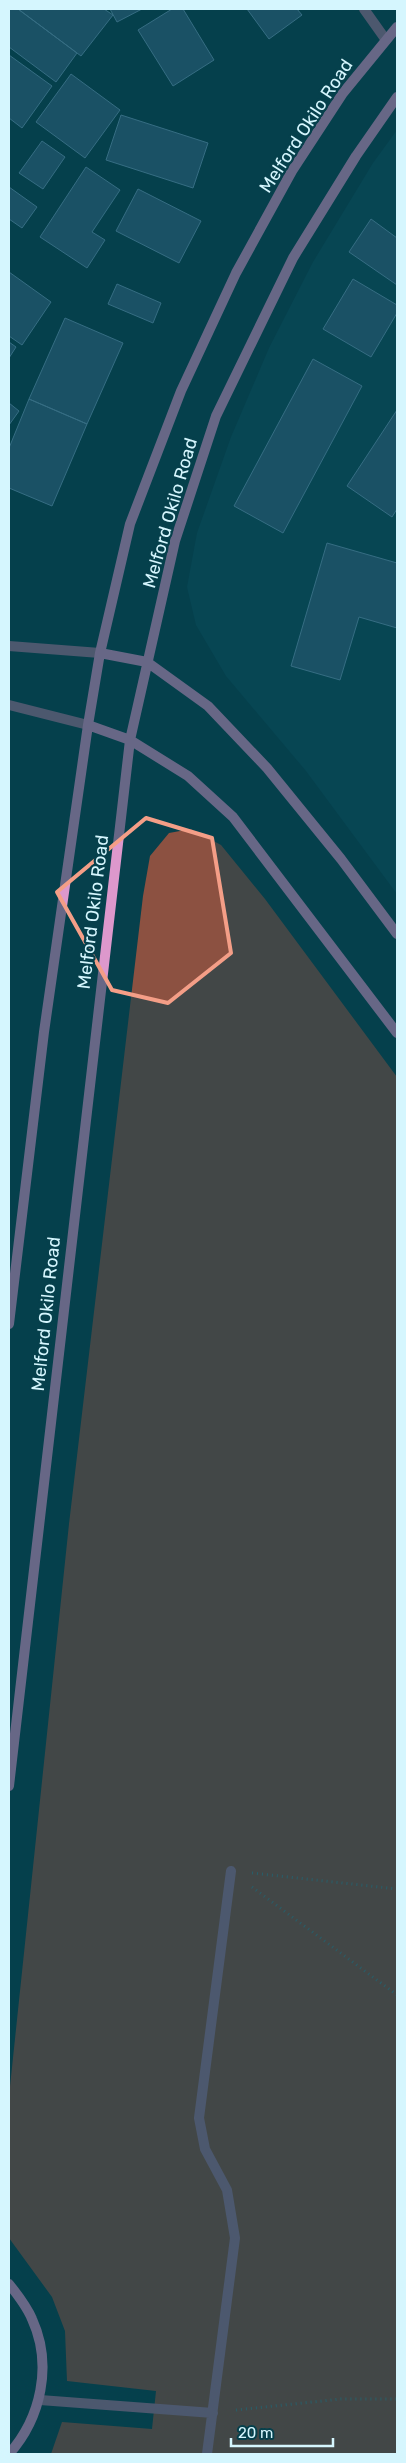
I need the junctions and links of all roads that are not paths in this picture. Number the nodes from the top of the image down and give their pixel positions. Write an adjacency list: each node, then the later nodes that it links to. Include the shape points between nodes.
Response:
1 (364, 9): 3 (street)
2 (397, 27): 3 (main road, Melford Okilo Road)
3 (386, 40): 6 (main road, Melford Okilo Road, via 343,93 292,171 236,273 181,392 130,524)
4 (397, 97): 7 (main road, Melford Okilo Road, via 293,258 216,416 175,542)
5 (9, 646): 6 (street)
6 (100, 653): 7 (main road); 9 (main road, Melford Okilo Road)
7 (147, 662): 10 (main road, Melford Okilo Road); 11 (main road, via 208,706 267,768)
8 (9, 705): 9 (street)
9 (88, 725): 10 (main road); 13 (main road, Melford Okilo Road, via 44,1032)
10 (130, 740): 12 (main road, via 188,776 233,816); 14 (main road, Melford Okilo Road)
11 (397, 934)
12 (397, 1033)
13 (9, 1324)
14 (9, 1786)
15 (232, 1871): 18 (street, via 198,2118 205,2149 227,2190 235,2238)
16 (9, 2284): 17 (main road, via 32,2319 43,2358)
17 (40, 2400): 18 (street); 19 (main road, via 24,2438)
18 (212, 2413): 20 (street)
19 (9, 2454)
20 (207, 2454)

